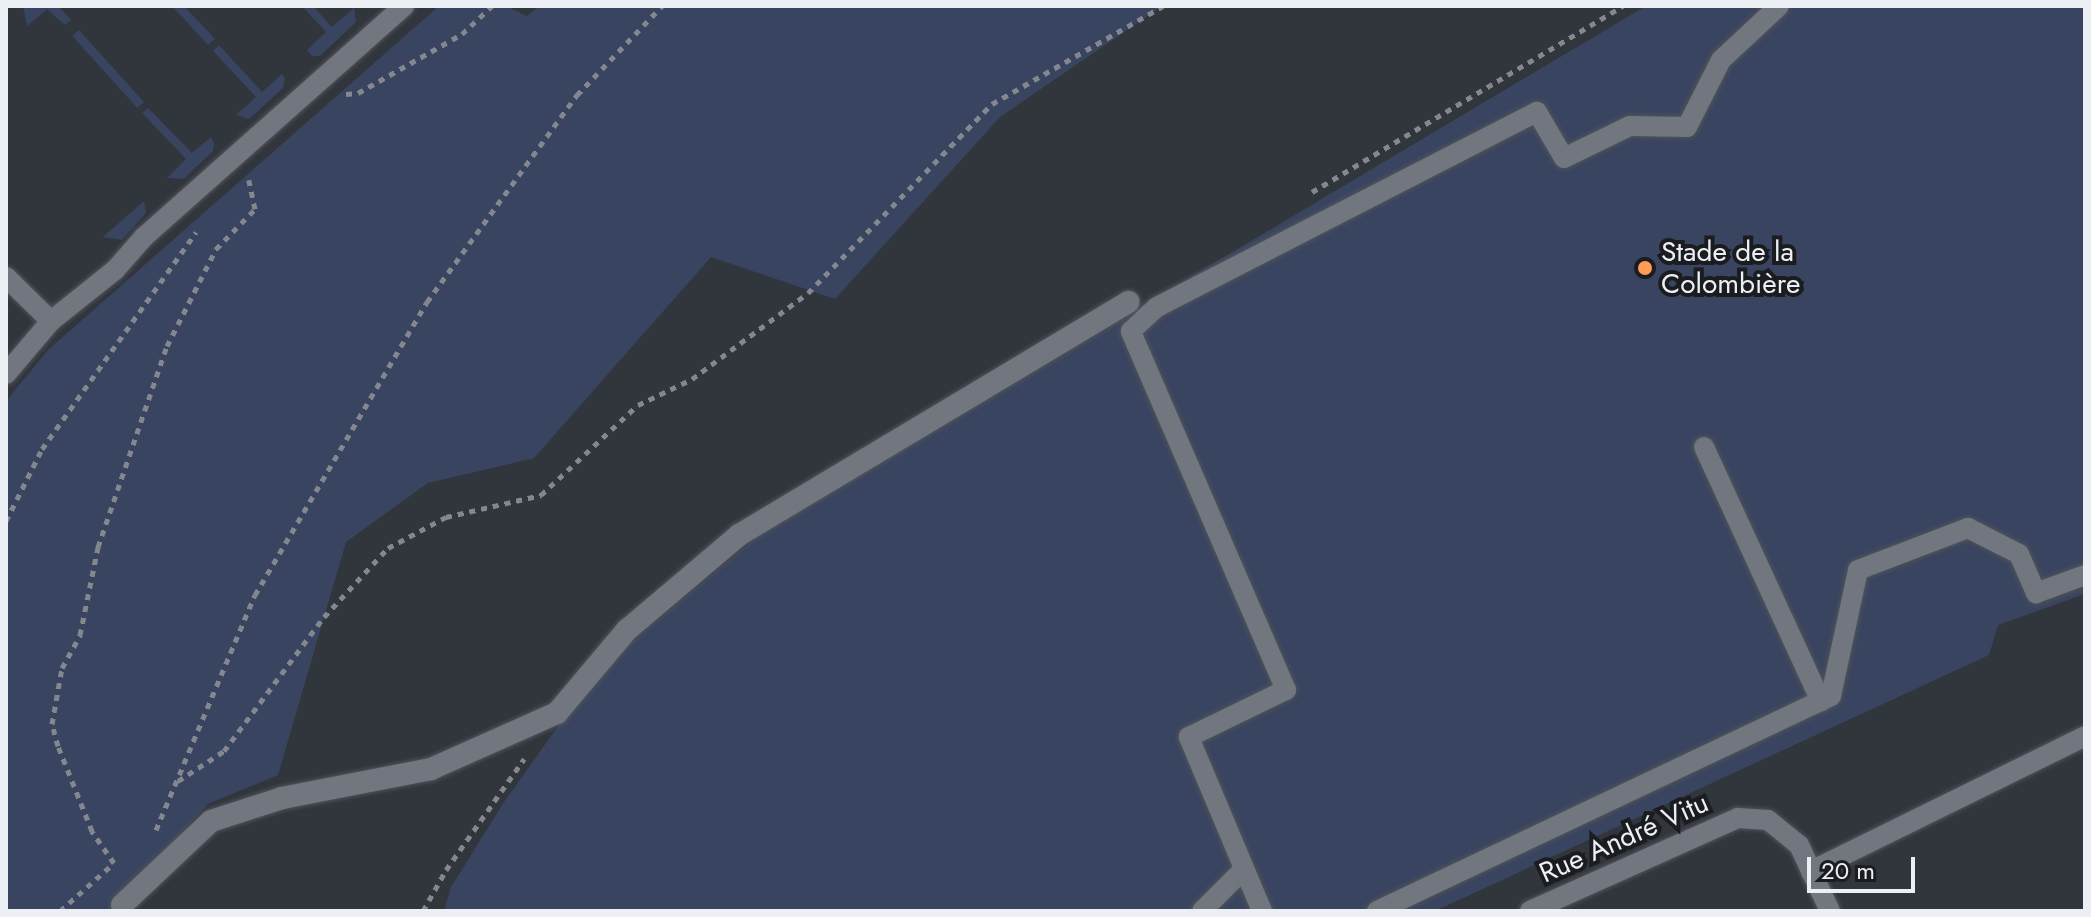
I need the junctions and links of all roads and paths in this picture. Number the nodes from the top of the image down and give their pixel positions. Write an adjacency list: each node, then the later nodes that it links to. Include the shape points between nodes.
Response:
1 (404, 6): 7 (lane)
2 (492, 6): 7 (path, via 462,34 358,93)
3 (662, 6): 21 (path, via 577,95 427,302 255,595)
4 (1163, 6): 21 (path, via 992,104 808,293 692,379 638,405 541,495 446,517 388,548 324,617 224,751)
5 (1623, 6): 9 (path)
6 (1779, 6): 23 (lane, via 1721,60 1687,127 1630,126 1564,158 1537,112 1157,307 1131,331 1286,690 1189,737)
7 (298, 99): 8 (lane)
8 (236, 154): 13 (lane, via 115,270); 26 (path, via 255,209 216,249 167,346 98,547 80,635 62,668 52,724 92,831 114,863)
9 (1307, 195)
10 (202, 224): 16 (path, via 42,449)
11 (6, 277): 13 (lane)
12 (1129, 302): 19 (street, via 739,535 627,630)
13 (51, 321): 14 (lane)
14 (6, 374)
15 (1704, 447): 18 (lane)
16 (6, 521)
17 (2085, 575): 18 (lane, via 2036,593 2019,554 1968,528 1858,570 1831,696)
18 (1821, 701): 30 (lane)
19 (557, 713): 25 (street, via 431,769 282,798 211,821); 27 (path)
20 (2085, 736): 24 (lane)
21 (178, 781): 22 (path)
22 (153, 836)
23 (1244, 869): 28 (lane); 29 (lane)
24 (1811, 871): 31 (lane, Rue André Vitu, via 1799,845 1768,820 1738,818); 32 (lane, Rue André Vitu)
25 (122, 905)
26 (60, 911)
27 (423, 911)
28 (1202, 911)
29 (1262, 911)
30 (1377, 911)
31 (1530, 911)
32 (1830, 911)

